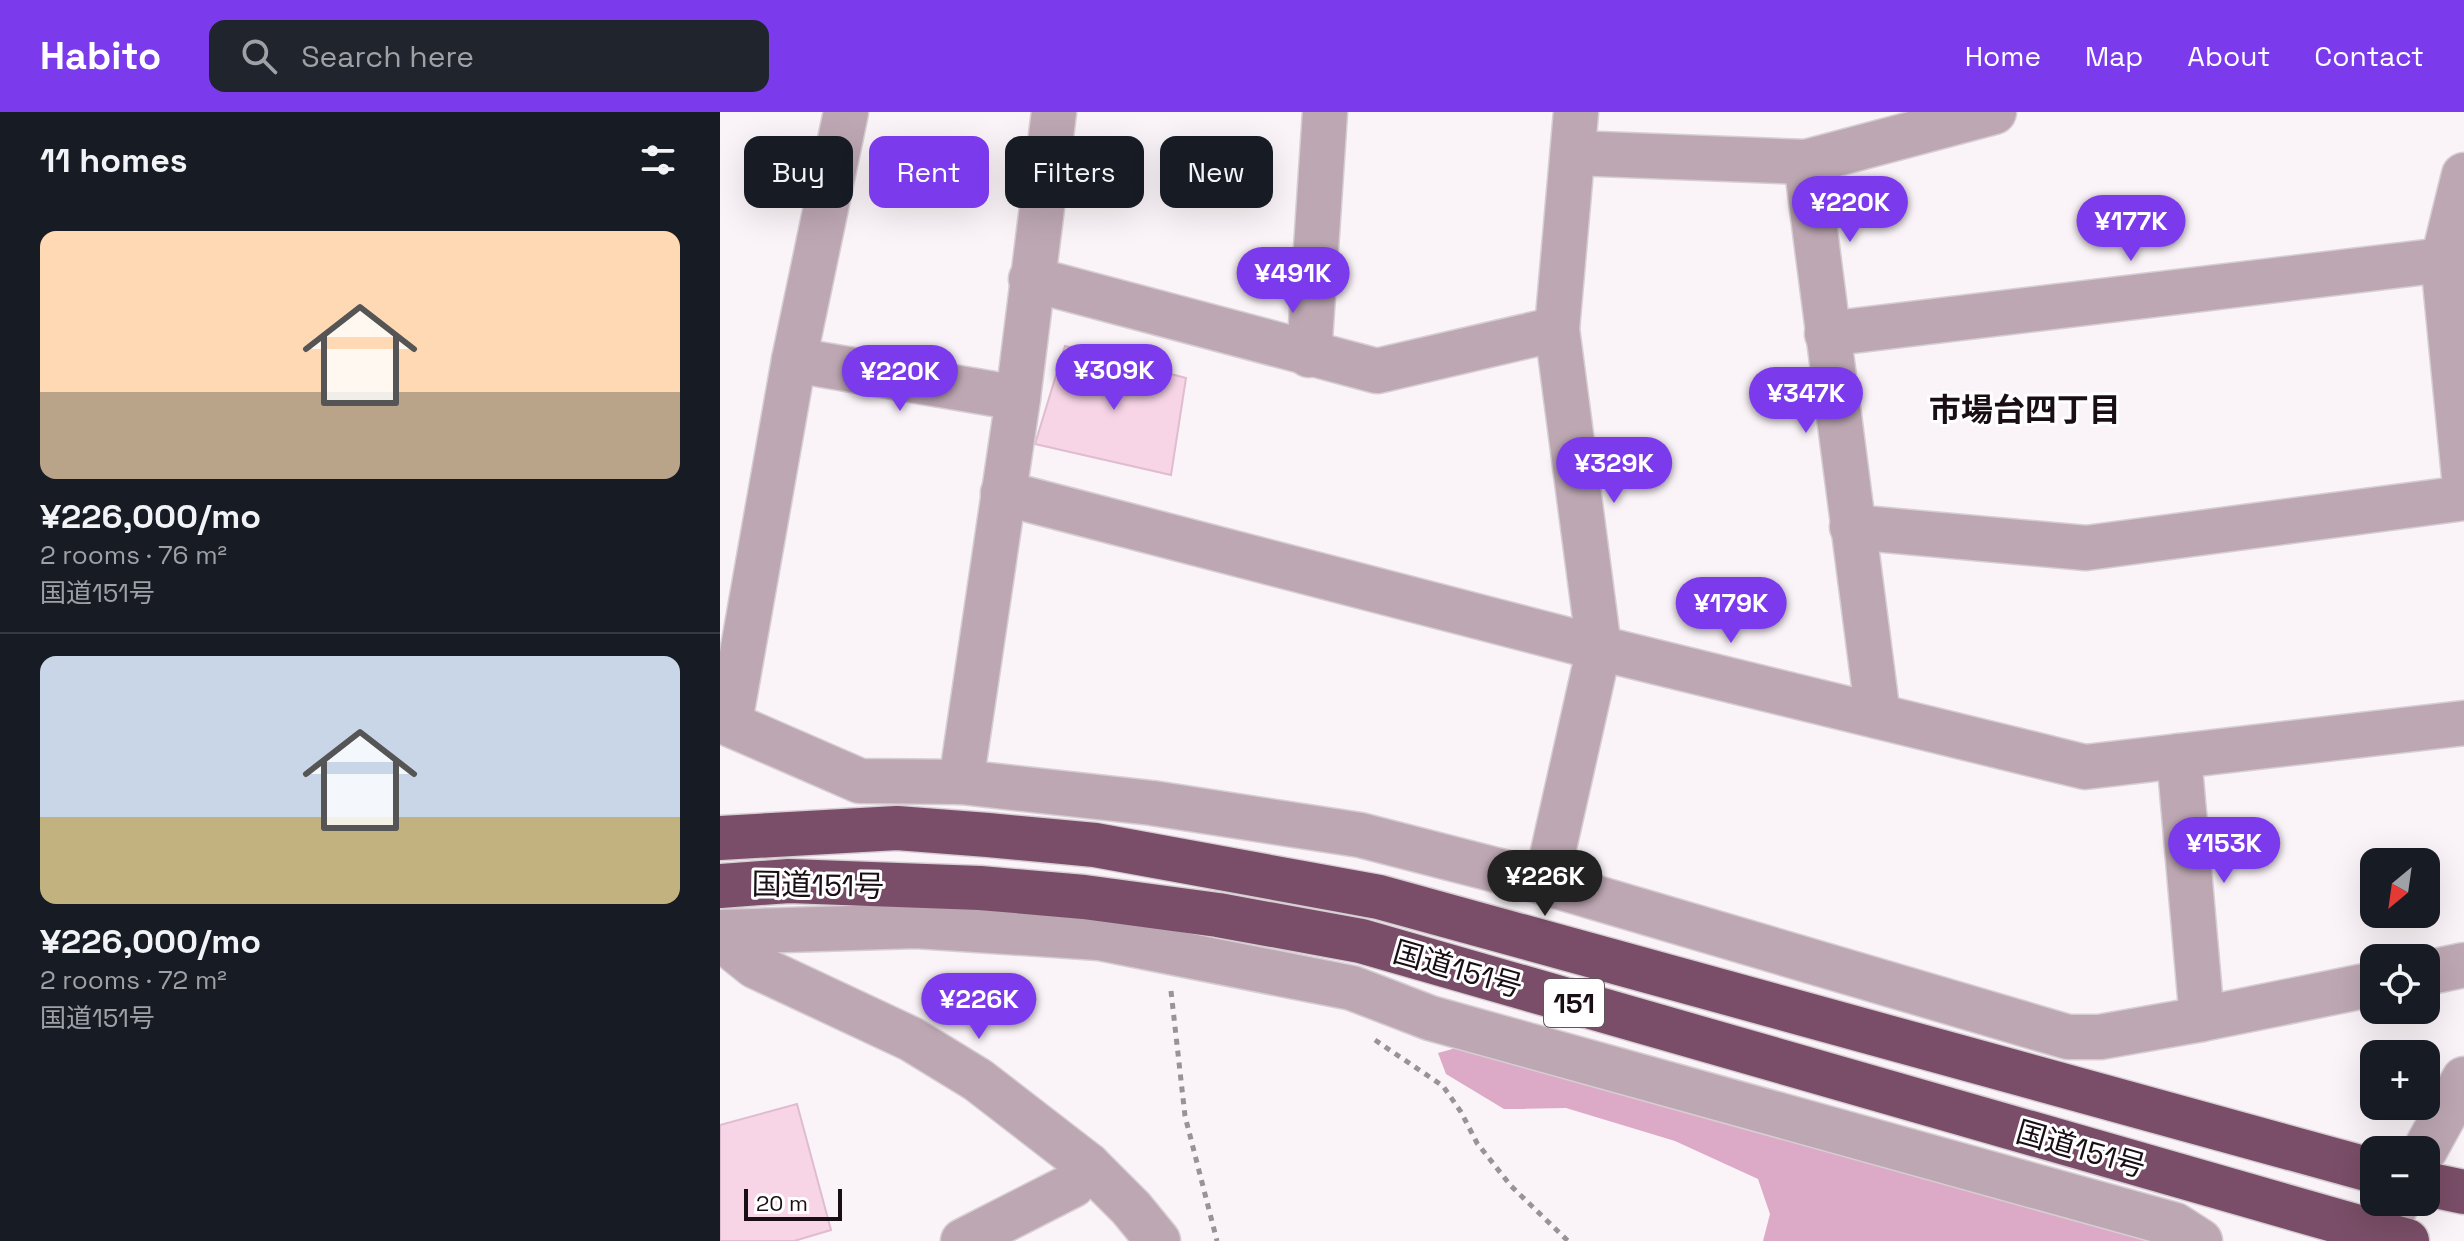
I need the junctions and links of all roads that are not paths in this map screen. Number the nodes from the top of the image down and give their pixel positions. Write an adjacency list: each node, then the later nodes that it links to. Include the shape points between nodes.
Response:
1 (846, 112): 13 (street)
2 (1054, 112): 9 (street)
3 (1325, 112): 12 (street)
4 (1994, 112): 6 (street)
5 (1574, 133): 6 (street); 10 (street)
6 (1806, 162): 11 (street)
7 (2464, 175): 8 (street)
8 (2443, 260): 11 (street); 15 (street)
9 (1031, 279): 12 (street); 14 (street)
10 (1557, 329): 12 (street, via 1377,371); 19 (street)
11 (1827, 334): 18 (street)
12 (1309, 355)
13 (794, 360): 14 (street); 21 (street, via 733,705)
14 (1018, 398): 16 (street)
15 (2464, 476)
16 (1003, 493): 19 (street); 24 (street)
17 (2464, 498): 18 (street, via 2086,548)
18 (1852, 527): 20 (street)
19 (1599, 648): 20 (street); 26 (street)
20 (1878, 716): 23 (street, via 2085,767)
21 (723, 721): 24 (street, via 860,781)
22 (2464, 723): 23 (street)
23 (2179, 756): 32 (street)
24 (961, 782): 26 (street, via 1152,803 1360,835)
25 (720, 838): 36 (highway, 国道151号 / 151, via 897,828 988,835 1095,845 1379,897)
26 (1546, 883): 32 (street, via 2068,1037 2100,1037)
27 (720, 886): 39 (highway, 国道151号 / 151, via 789,881 980,888 1218,915 1361,941)
28 (720, 935): 35 (street, via 755,966 924,1047 978,1080); 42 (street, via 916,926 1099,938 1344,987 1430,1018 2175,1225)
29 (2464, 965): 30 (street)
30 (2440, 970)
31 (2360, 987): 32 (street)
32 (2202, 1019)
33 (2464, 1079): 34 (street)
34 (2433, 1136)
35 (1088, 1165): 40 (street, via 1073,1185); 41 (street)
36 (2360, 1167)
37 (2440, 1187): 38 (highway)
38 (2464, 1192)
39 (2390, 1230)
40 (963, 1241)
41 (1158, 1241)
42 (2200, 1241)

